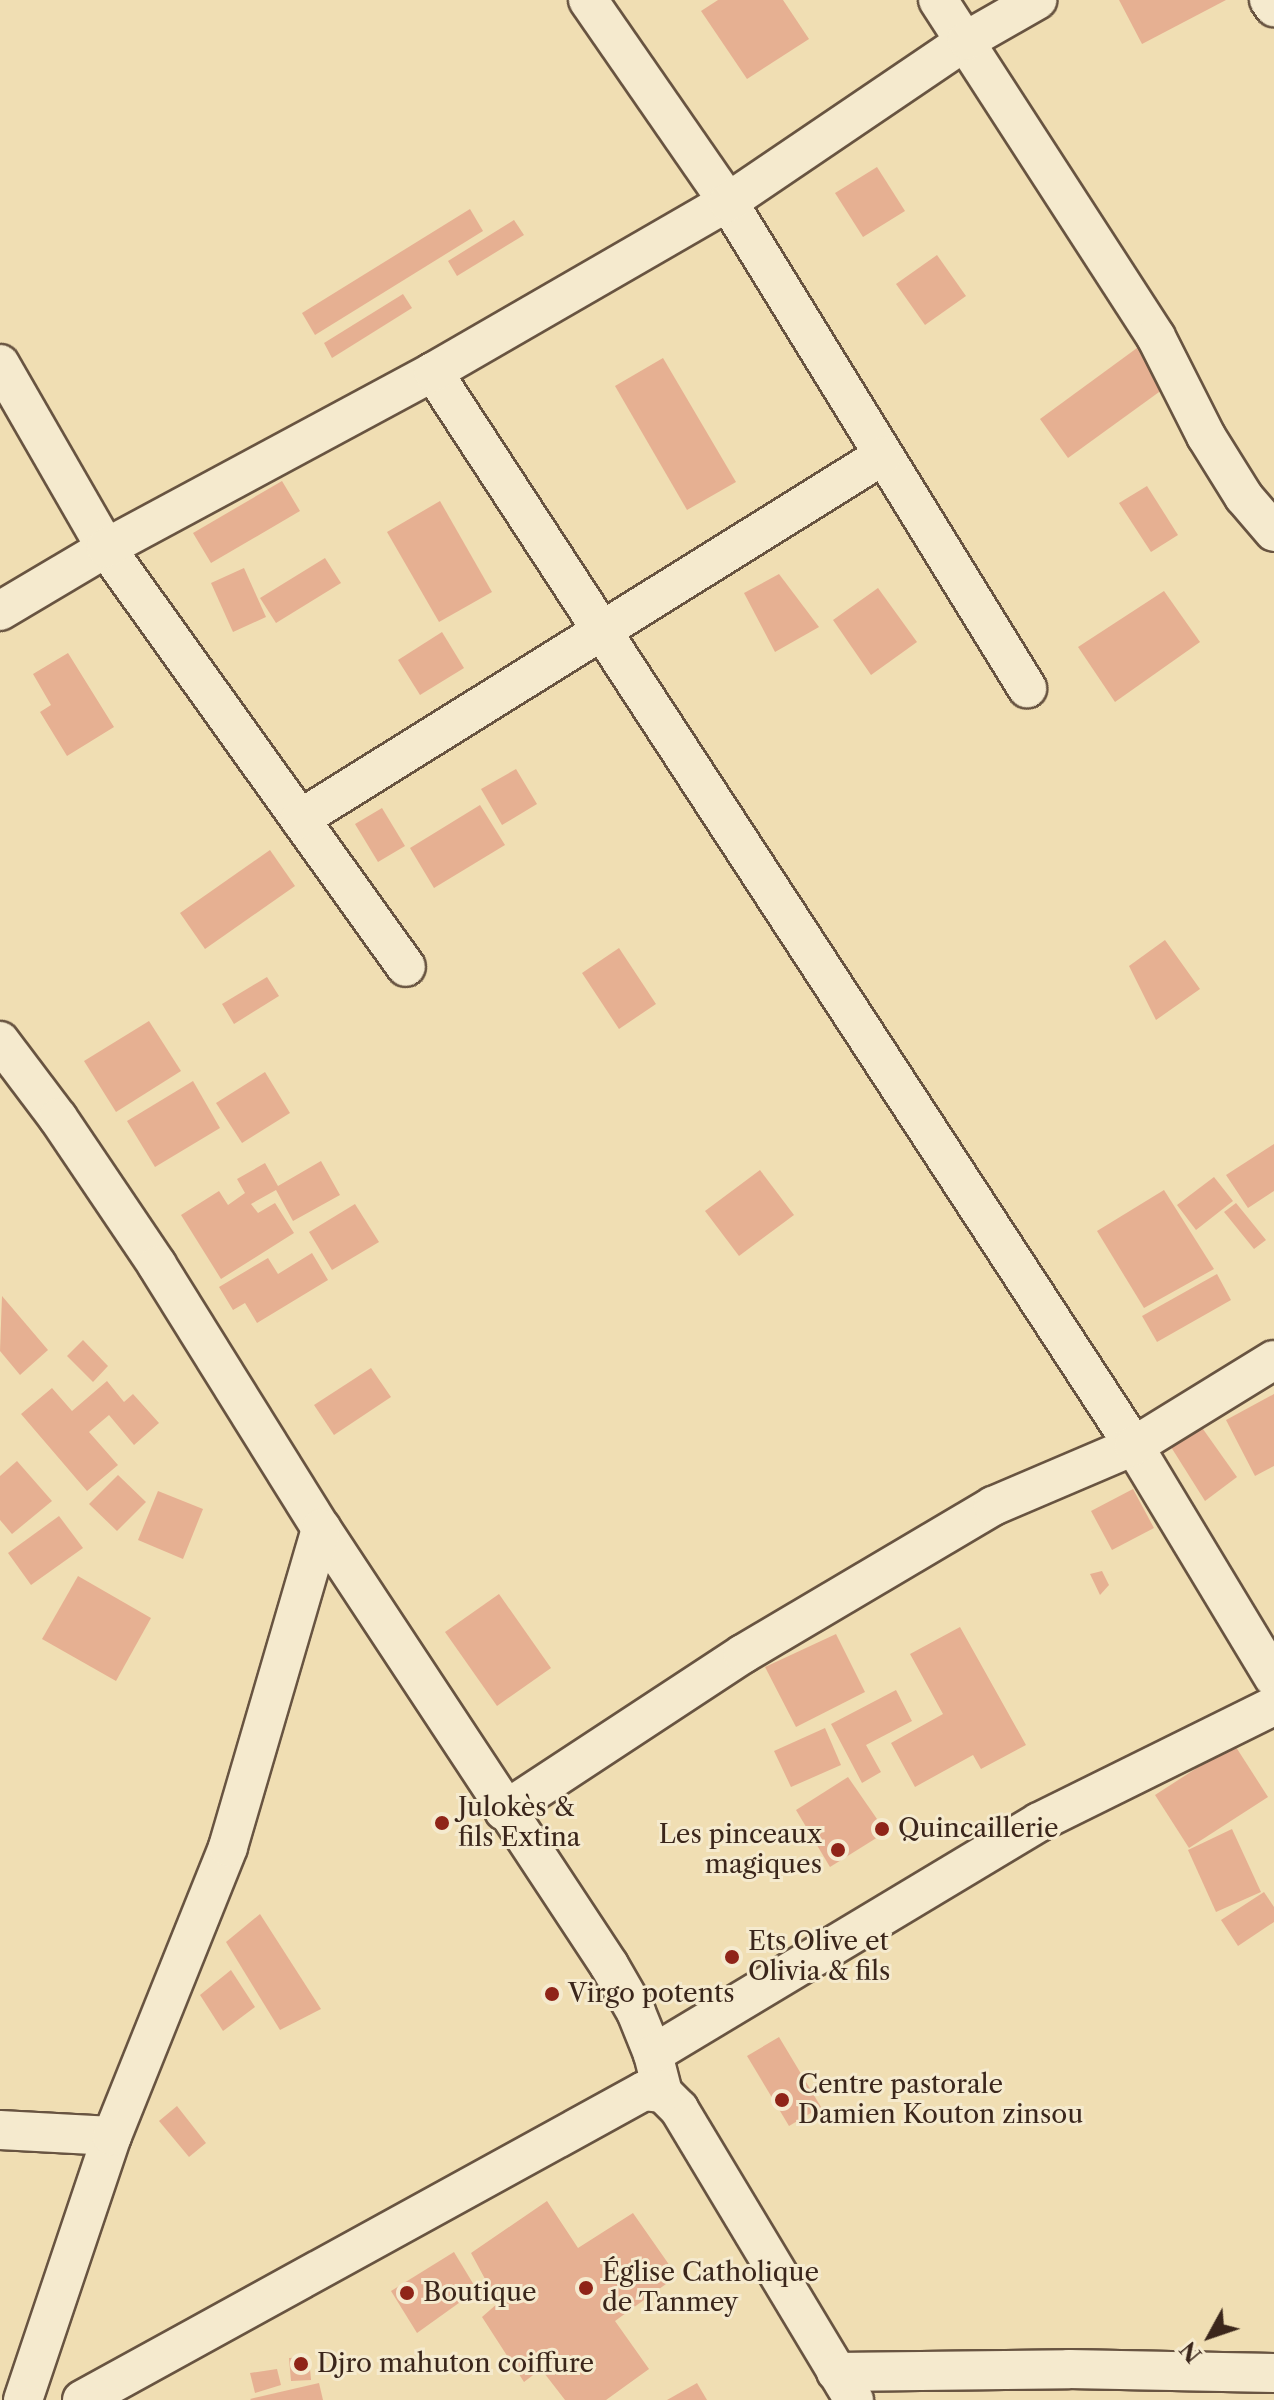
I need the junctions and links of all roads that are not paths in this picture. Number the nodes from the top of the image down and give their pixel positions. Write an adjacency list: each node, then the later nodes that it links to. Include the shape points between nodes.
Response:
1 (588, 0): 7 (street)
2 (938, 0): 6 (street)
3 (1037, 0): 6 (street)
4 (1269, 0): 5 (street)
5 (1274, 7)
6 (967, 40): 7 (street); 11 (street, via 1156,337 1221,461)
7 (728, 202): 9 (street); 10 (street)
8 (0, 364): 12 (street)
9 (433, 372): 12 (street); 14 (street)
10 (882, 456): 14 (street); 15 (street)
11 (1274, 532)
12 (106, 548): 13 (street); 16 (street)
13 (0, 611)
14 (603, 633): 16 (street); 20 (street)
15 (1027, 688)
16 (300, 819): 17 (street)
17 (406, 967)
18 (0, 1041): 21 (street, via 157,1265)
19 (1274, 1360): 20 (street)
20 (1134, 1446): 22 (street); 24 (street, via 993,1506 743,1654)
21 (321, 1528): 24 (street); 28 (street, via 228,1847)
22 (1274, 1678)
23 (1274, 1706): 25 (street, via 1039,1822)
24 (504, 1811): 25 (street, via 609,1965)
25 (653, 2054): 26 (street)
26 (663, 2093): 30 (street, via 679,2109); 32 (street, via 644,2091)
27 (0, 2130): 28 (street)
28 (112, 2136): 31 (street)
29 (1273, 2374): 30 (street, via 1069,2369)
30 (845, 2386)
31 (23, 2400)
32 (82, 2400)

